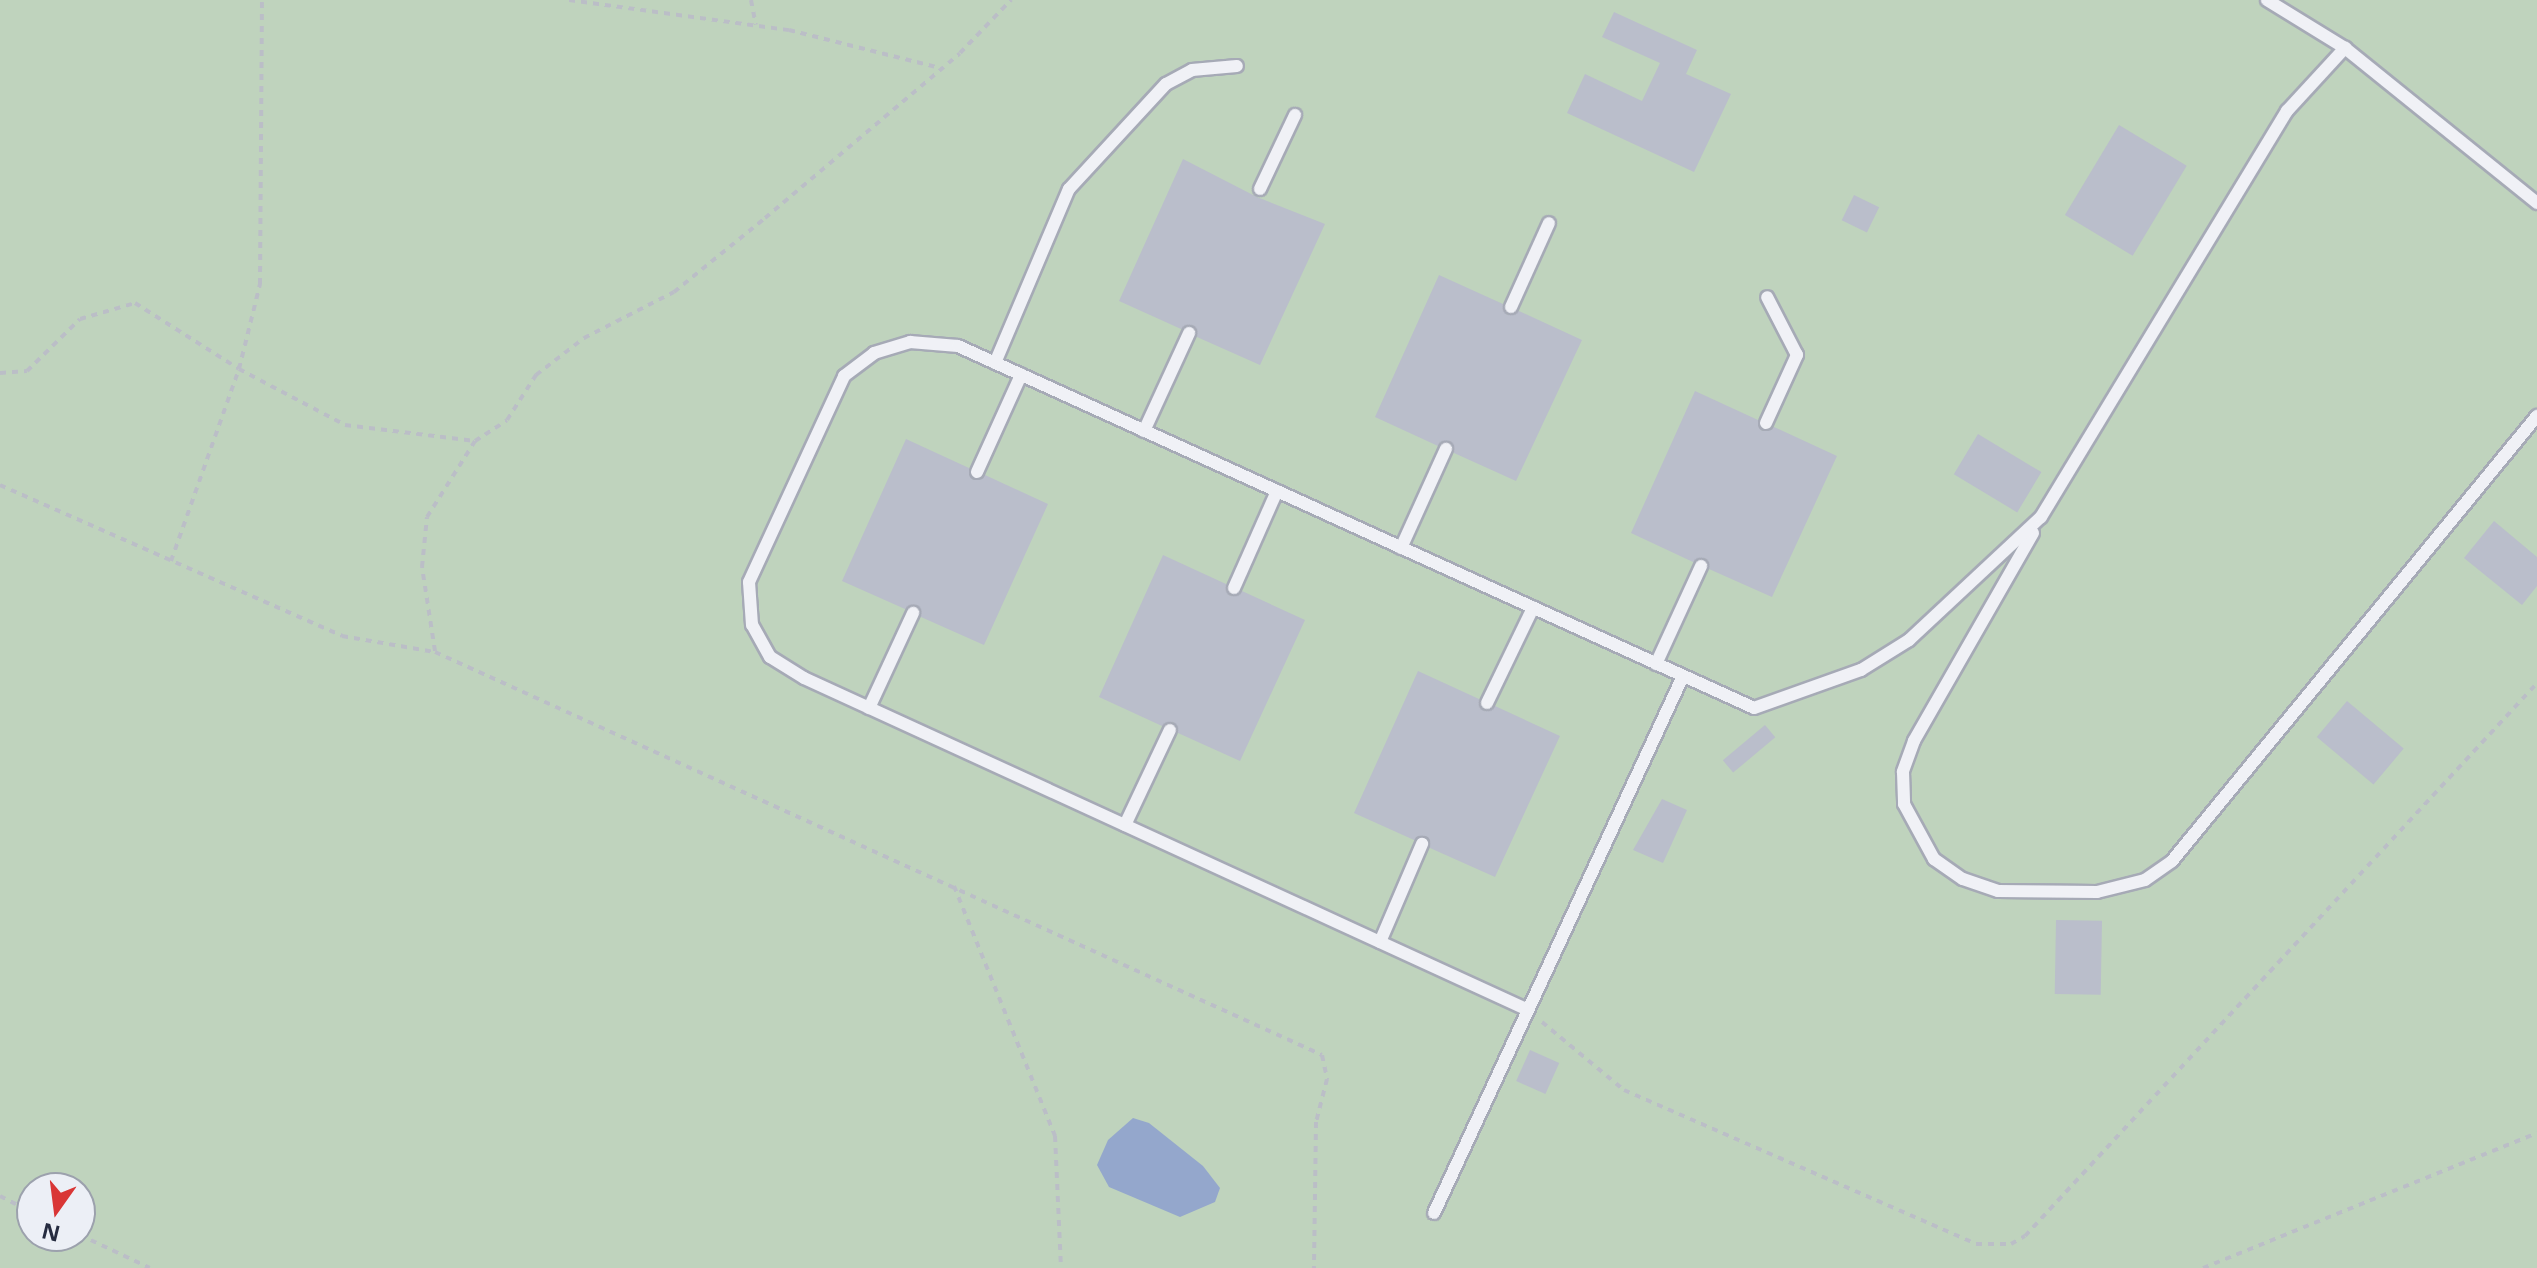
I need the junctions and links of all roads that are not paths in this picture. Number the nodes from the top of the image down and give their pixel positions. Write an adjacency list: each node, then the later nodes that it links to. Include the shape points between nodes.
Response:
1 (2267, 0): 2 (lane)
2 (2345, 48): 6 (lane); 19 (lane, via 2287,111)
3 (1237, 66): 11 (lane, via 1192,70 1166,84 1069,189)
4 (1295, 115): 5 (lane)
5 (1260, 189)
6 (2537, 203)
7 (1549, 223): 9 (lane)
8 (1767, 297): 14 (lane, via 1797,355)
9 (1511, 307)
10 (1189, 333): 15 (lane)
11 (995, 363): 12 (lane); 28 (lane, via 958,346 910,342 874,353 844,376 749,582 752,625 770,657)
12 (1021, 375): 15 (lane); 17 (lane)
13 (2537, 416): 19 (lane, via 2172,861 2145,880 2097,892 1998,891 1963,879 1934,859 1904,804 1903,772 1914,741)
14 (1766, 423)
15 (1144, 431): 18 (lane)
16 (1446, 449): 20 (lane)
17 (977, 472)
18 (1277, 491): 20 (lane); 22 (lane)
19 (2041, 517): 26 (lane, via 1909,640 1861,670 1754,708)
20 (1401, 548): 23 (lane)
21 (1701, 566): 25 (lane)
22 (1234, 588)
23 (1533, 608): 25 (lane); 27 (lane)
24 (913, 613): 28 (lane)
25 (1656, 664): 26 (lane)
26 (1683, 676): 33 (lane)
27 (1487, 703)
28 (869, 708): 30 (lane)
29 (1170, 730): 30 (lane)
30 (1125, 825): 32 (lane)
31 (1422, 844): 32 (lane)
32 (1380, 942): 33 (lane)
33 (1526, 1009): 34 (lane)
34 (1434, 1213)

